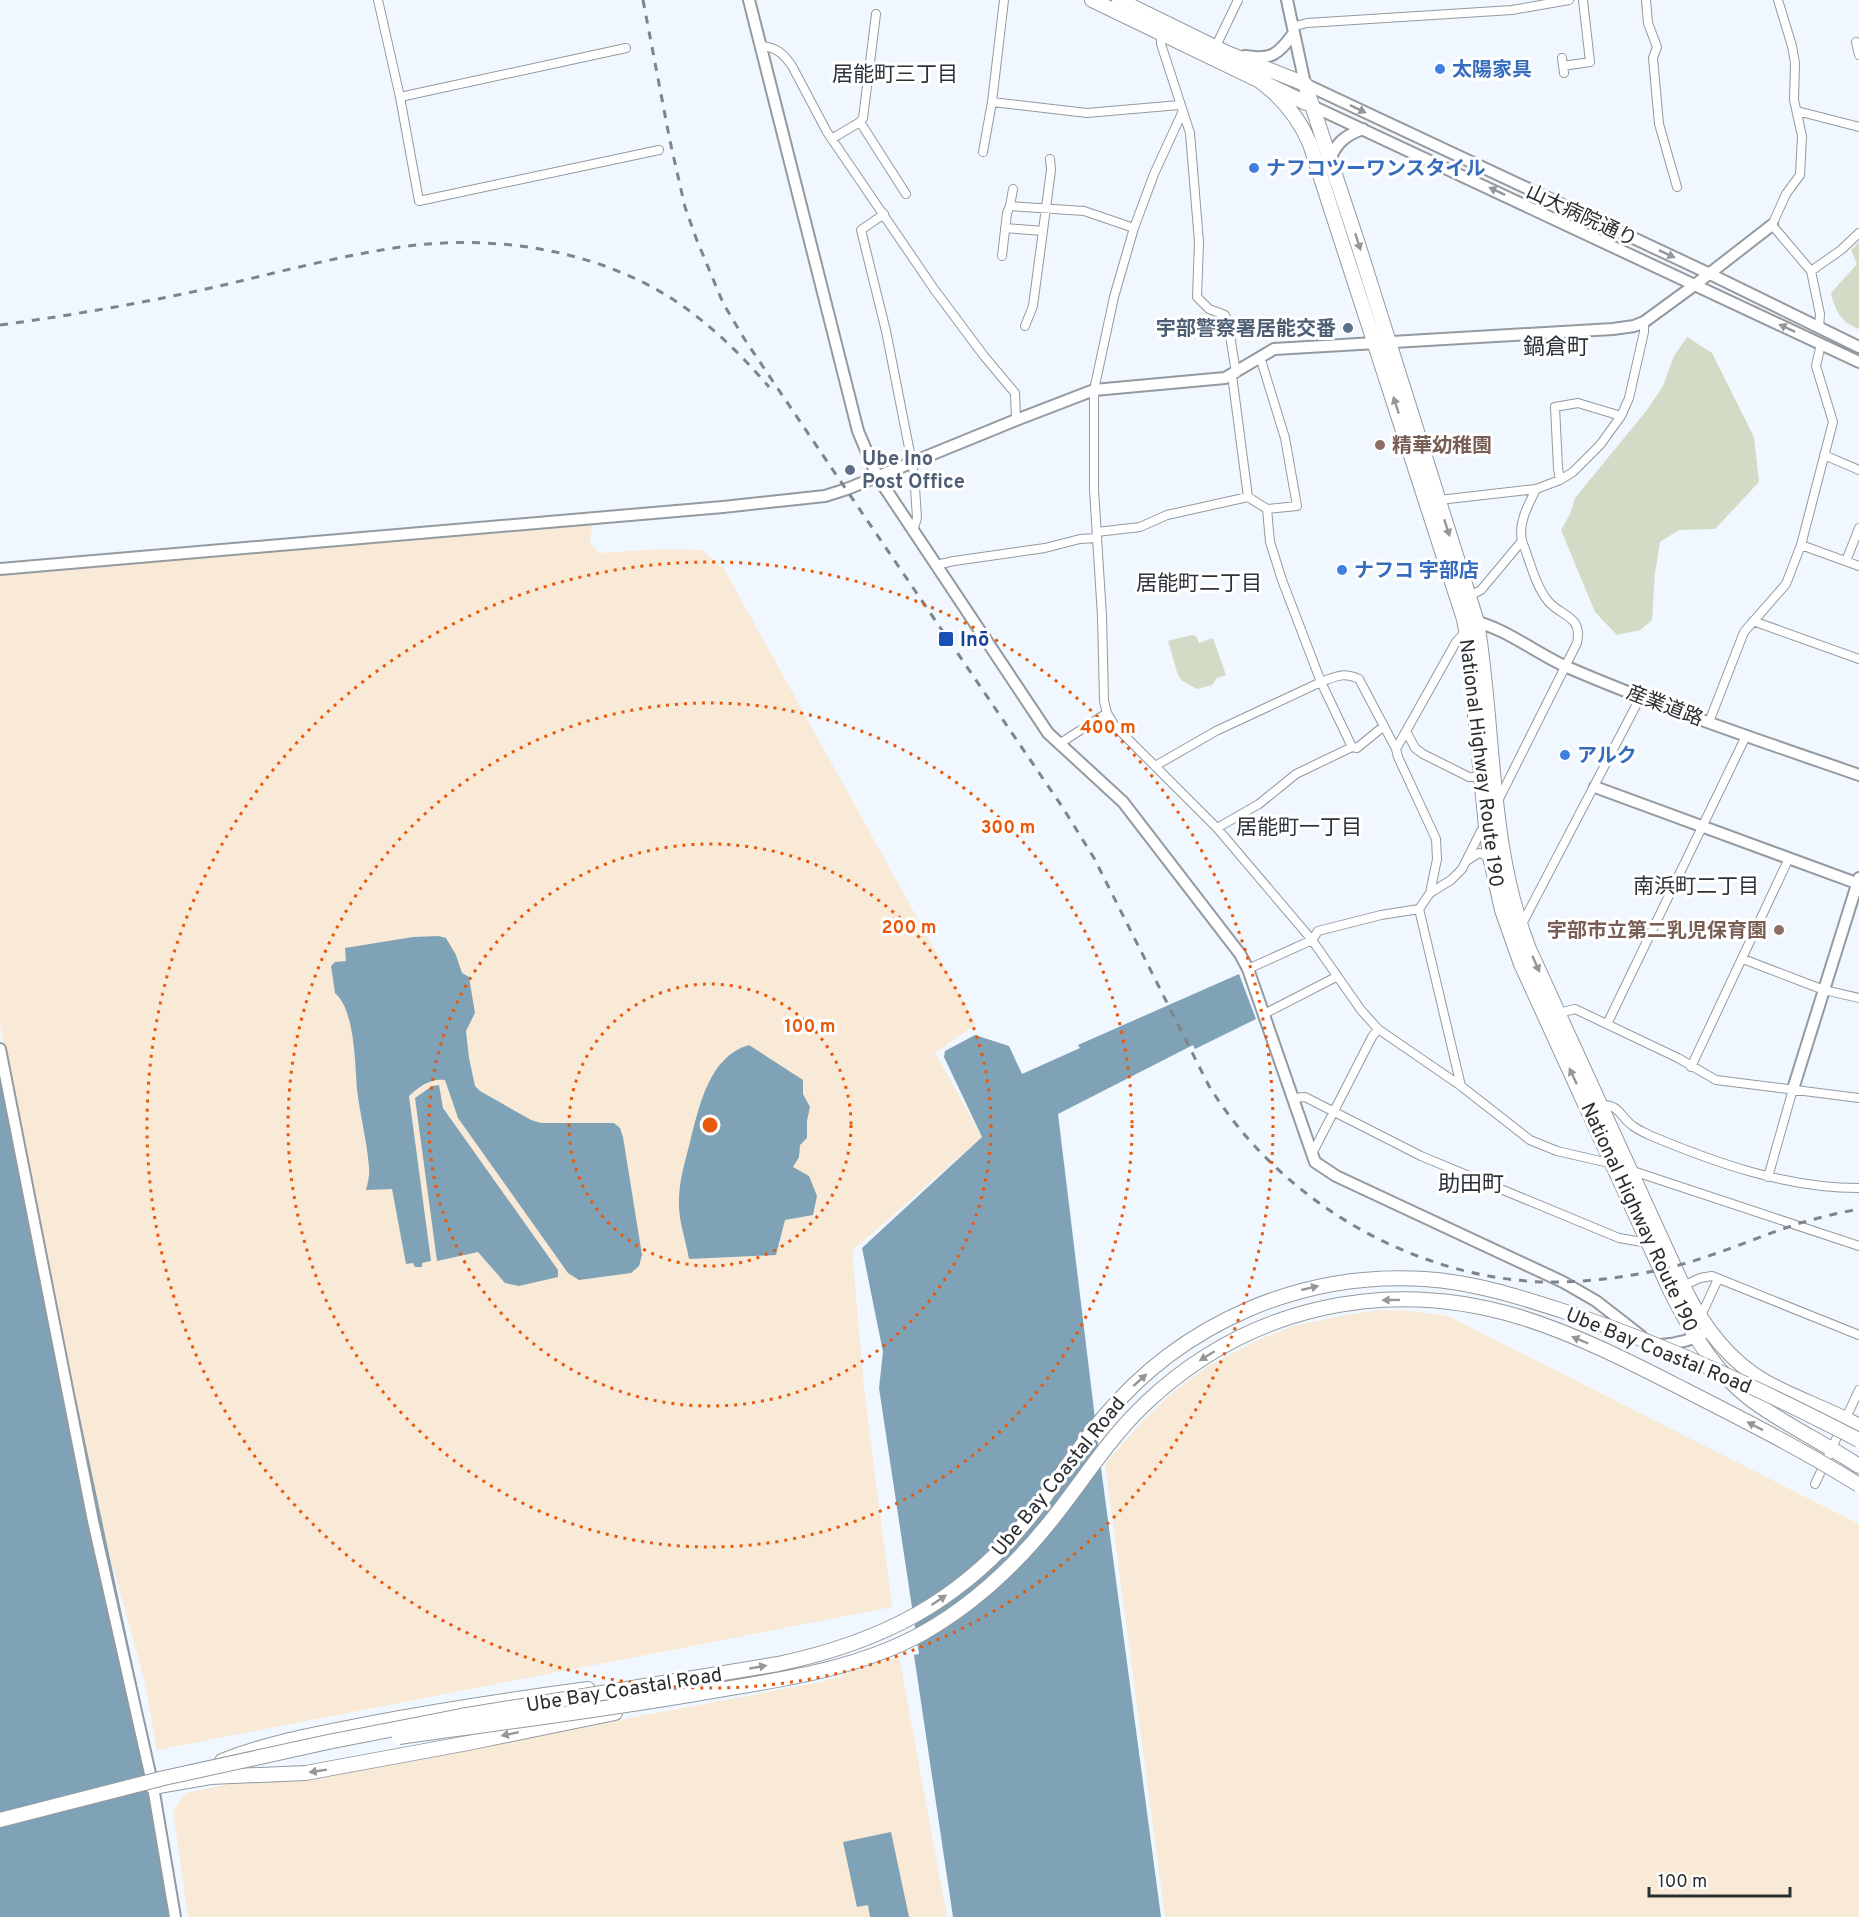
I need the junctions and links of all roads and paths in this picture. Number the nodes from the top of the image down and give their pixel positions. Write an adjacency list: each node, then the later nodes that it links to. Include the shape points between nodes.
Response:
1 (378, 0): 25 (street)
2 (749, 0): 18 (street)
3 (1004, 0): 26 (street)
4 (1092, 0): 16 (highway)
5 (1119, 0): 13 (highway)
6 (1238, 0): 20 (street)
7 (1287, 0): 15 (street)
8 (1569, 0): 12 (street)
9 (1583, 0): 22 (street, via 1590,62)
10 (1646, 0): 38 (street, via 1648,23 1657,47 1653,58 1659,124)
11 (1778, 0): 29 (street, via 1795,63)
12 (1559, 1): 15 (street, via 1512,10 1308,23)
13 (1139, 6): 20 (highway)
14 (876, 14): 30 (street)
15 (1293, 31): 20 (street, via 1283,48 1266,58); 24 (street)
16 (1161, 33): 23 (highway); 28 (street)
17 (1856, 42): 21 (street)
18 (762, 46): 33 (street, via 775,48 786,56); 69 (street, via 858,431)
19 (627, 48): 25 (street)
20 (1221, 51): 24 (highway)
21 (1859, 55)
22 (1563, 66)
23 (1260, 81): 27 (highway); 49 (highway, via 1284,103 1304,130)
24 (1305, 84): 27 (highway); 52 (street, 山大病院通り, one-way to 52)
25 (400, 97): 34 (street, via 419,201)
26 (992, 102): 28 (street, via 1087,113); 35 (street)
27 (1310, 105): 32 (street, 山大病院通り); 37 (highway, National Highway Route 190); 49 (highway, National Highway Route 190)
28 (1180, 109): 46 (street); 62 (street, via 1190,133 1199,242 1197,297 1209,309 1225,315)
29 (1797, 111): 31 (street); 44 (street, via 1802,136 1800,175)
30 (860, 122): 33 (street); 40 (street)
31 (1859, 127)
32 (1363, 129): 37 (street, via 1340,141); 53 (street, 山大病院通り, one-way to 32)
33 (833, 138): 43 (street)
34 (659, 150)
35 (983, 152)
36 (1050, 159): 42 (street)
37 (1330, 159): 57 (highway, National Highway Route 190, one-way to 57)
38 (1677, 187)
39 (1013, 189): 41 (street)
40 (906, 194)
41 (1010, 206): 42 (street); 45 (street)
42 (1046, 208): 46 (street, via 1084,211); 47 (street)
43 (884, 214): 65 (street, via 934,289 1015,393); 67 (street, via 861,230 886,330)
44 (1772, 225): 51 (street); 52 (street)
45 (1005, 228): 47 (street); 50 (street)
46 (1134, 228): 63 (street)
47 (1042, 231): 55 (street, via 1033,306)
48 (1859, 233): 51 (street)
49 (1344, 244): 57 (highway, National Highway Route 190)
50 (1002, 256)
51 (1811, 271): 56 (street)
52 (1710, 274): 53 (street); 56 (street, 山大病院通り)
53 (1696, 284): 54 (street); 58 (street, 山大病院通り, one-way to 53)
54 (1644, 322): 57 (street, via 1613,330); 64 (street, via 1631,388)
55 (1025, 326)
56 (1819, 328): 59 (street, 山大病院通り)
57 (1383, 343): 60 (street, via 1274,349); 73 (highway, National Highway Route 190); 86 (highway, National Highway Route 190, one-way to 57)
58 (1821, 344): 61 (street, 山大病院通り); 66 (street, via 1816,366 1833,422)
59 (1859, 347)
60 (1260, 357): 62 (street); 74 (street, via 1285,438 1297,506)
61 (1859, 362)
62 (1234, 374): 63 (street, via 1200,381); 72 (street)
63 (1094, 390): 65 (street); 77 (street)
64 (1621, 416): 70 (street, via 1600,445); 70 (street, via 1578,403 1555,407)
65 (1016, 420): 67 (street)
66 (1824, 455): 68 (street); 79 (street)
67 (911, 463): 69 (street); 76 (street, via 917,509)
68 (1859, 470)
69 (877, 476): 76 (street); 83 (street, via 825,496 798,499)
70 (1560, 480): 71 (street)
71 (1536, 489): 73 (street); 78 (street, via 1522,522)
72 (1248, 497): 74 (street); 77 (street)
73 (1438, 500): 84 (highway, National Highway Route 190, one-way to 84)
74 (1267, 509): 89 (street, via 1270,542)
75 (1859, 528): 80 (street)
76 (913, 531): 81 (street)
77 (1097, 535): 81 (street, via 1045,549); 91 (street)
78 (1522, 541): 84 (street, via 1481,591); 88 (street, via 1544,595 1575,622 1577,643)
79 (1801, 545): 80 (street); 85 (street, via 1786,584)
80 (1846, 561): 82 (street)
81 (936, 566): 96 (street, via 1048,734)
82 (1859, 566)
83 (0, 569)
84 (1469, 596): 86 (highway, National Highway Route 190)
85 (1753, 621): 87 (street); 92 (street, via 1737,648)
86 (1469, 624): 88 (street, 産業道路, via 1511,637); 94 (street); 101 (highway, National Highway Route 190); 103 (highway, National Highway Route 190, via 1483,657)
87 (1859, 658)
88 (1565, 666): 90 (street, 産業道路); 103 (street)
89 (1321, 682): 93 (street, via 1348,674 1359,680); 97 (street); 99 (street)
90 (1641, 696): 92 (street, 産業道路); 102 (street)
91 (1107, 712): 96 (street); 99 (street, via 1115,726)
92 (1709, 722): 95 (street, 産業道路)
93 (1384, 726): 97 (street, via 1357,748); 98 (street)
94 (1407, 733): 98 (street); 101 (street, via 1423,754 1469,777)
95 (1746, 736): 100 (street, 産業道路); 105 (street)
96 (1059, 744): 116 (street, via 1123,802)
97 (1352, 747): 106 (street, via 1296,774 1259,804)
98 (1396, 749): 111 (street, via 1436,839 1437,859)
99 (1155, 766): 106 (street)
100 (1859, 775)
101 (1482, 777): 104 (highway, National Highway Route 190)
102 (1595, 787): 105 (street); 113 (street)
103 (1497, 804): 104 (street); 113 (highway, National Highway Route 190, via 1506,872)
104 (1486, 821): 108 (highway, National Highway Route 190); 109 (street)
105 (1703, 826): 107 (street); 122 (street)
106 (1217, 828): 114 (street)
107 (1789, 858): 110 (street); 115 (street)
108 (1491, 861): 109 (street, via 1479,853); 121 (highway, National Highway Route 190, via 1510,936)
109 (1465, 863): 111 (street, via 1451,880)
110 (1858, 881): 118 (street)
111 (1430, 893): 112 (street)
112 (1419, 909): 114 (street, via 1318,931); 126 (street)
113 (1520, 927): 121 (highway, National Highway Route 190, one-way to 121)
114 (1312, 940): 116 (street); 117 (street)
115 (1743, 959): 118 (street); 125 (street)
116 (1248, 969): 120 (street)
117 (1336, 977): 120 (street); 123 (street)
118 (1824, 990): 119 (street); 127 (street)
119 (1859, 998)
120 (1264, 1014): 128 (street)
121 (1552, 1015): 122 (street, via 1575,1009); 130 (highway, National Highway Route 190); 133 (highway, National Highway Route 190, one-way to 121)
122 (1607, 1024): 125 (street)
123 (1378, 1029): 126 (street); 131 (street)
124 (0, 1049): 155 (street)
125 (1691, 1067): 127 (street, via 1716,1080)
126 (1461, 1086): 133 (street, via 1530,1140)
127 (1793, 1089): 129 (street); 135 (street)
128 (1293, 1098): 131 (street, via 1305,1097); 132 (street)
129 (1859, 1098)
130 (1600, 1105): 134 (highway, National Highway Route 190); 135 (street, via 1618,1109 1634,1127 1648,1134)
131 (1333, 1111): 132 (street); 137 (street, via 1421,1156 1619,1238)
132 (1312, 1154): 142 (street, via 1315,1162 1329,1172 1571,1286 1656,1345 1676,1344)
133 (1615, 1165): 134 (street); 137 (highway, National Highway Route 190)
134 (1630, 1170): 137 (highway, National Highway Route 190); 138 (street)
135 (1768, 1177): 136 (street)
136 (1859, 1188)
137 (1655, 1241): 140 (highway, National Highway Route 190); 142 (highway, National Highway Route 190, via 1684,1317)
138 (1859, 1246)
139 (1718, 1279): 140 (street, via 1700,1278); 141 (street); 143 (street)
140 (1683, 1286): 141 (highway, National Highway Route 190)
141 (1700, 1319): 142 (highway, National Highway Route 190)
142 (1702, 1334): 145 (highway, National Highway Route 190, via 1766,1382); 148 (highway, National Highway Route 190, via 1717,1366 1744,1394)
143 (1859, 1335)
144 (1859, 1390): 145 (street)
145 (1846, 1419): 146 (highway, National Highway Route 190); 148 (street)
146 (1859, 1425)
147 (1859, 1440): 152 (highway, Ube Bay Coastal Road, one-way to 147, bridge, via 846,1647 894,1627 930,1606 966,1581 1012,1537 1100,1422 1143,1377 1212,1327 1248,1308 1307,1289 1406,1278 1507,1294 1640,1338)
148 (1831, 1448): 149 (highway, National Highway Route 190); 150 (street)
149 (1859, 1466)
150 (1815, 1484)
151 (1859, 1485): 153 (highway, Ube Bay Coastal Road, one-way to 153, bridge, via 1806,1453 1633,1364 1521,1317 1423,1300 1384,1300 1322,1308 1283,1318 1245,1334 1175,1378 1118,1433 1015,1562 986,1589 937,1624 854,1663)
152 (729, 1672): 154 (highway, Ube Bay Coastal Road, bridge, via 461,1716); 155 (highway, bridge, via 488,1703 277,1742)
153 (731, 1688): 154 (highway, Ube Bay Coastal Road, bridge, via 344,1745); 155 (highway, one-way to 155, bridge, via 317,1771 210,1777)
154 (164, 1778): 156 (highway, Ube Bay Coastal Road, bridge)
155 (147, 1789): 157 (street); 158 (street)
156 (0, 1820)
157 (0, 1827)
158 (175, 1917)

